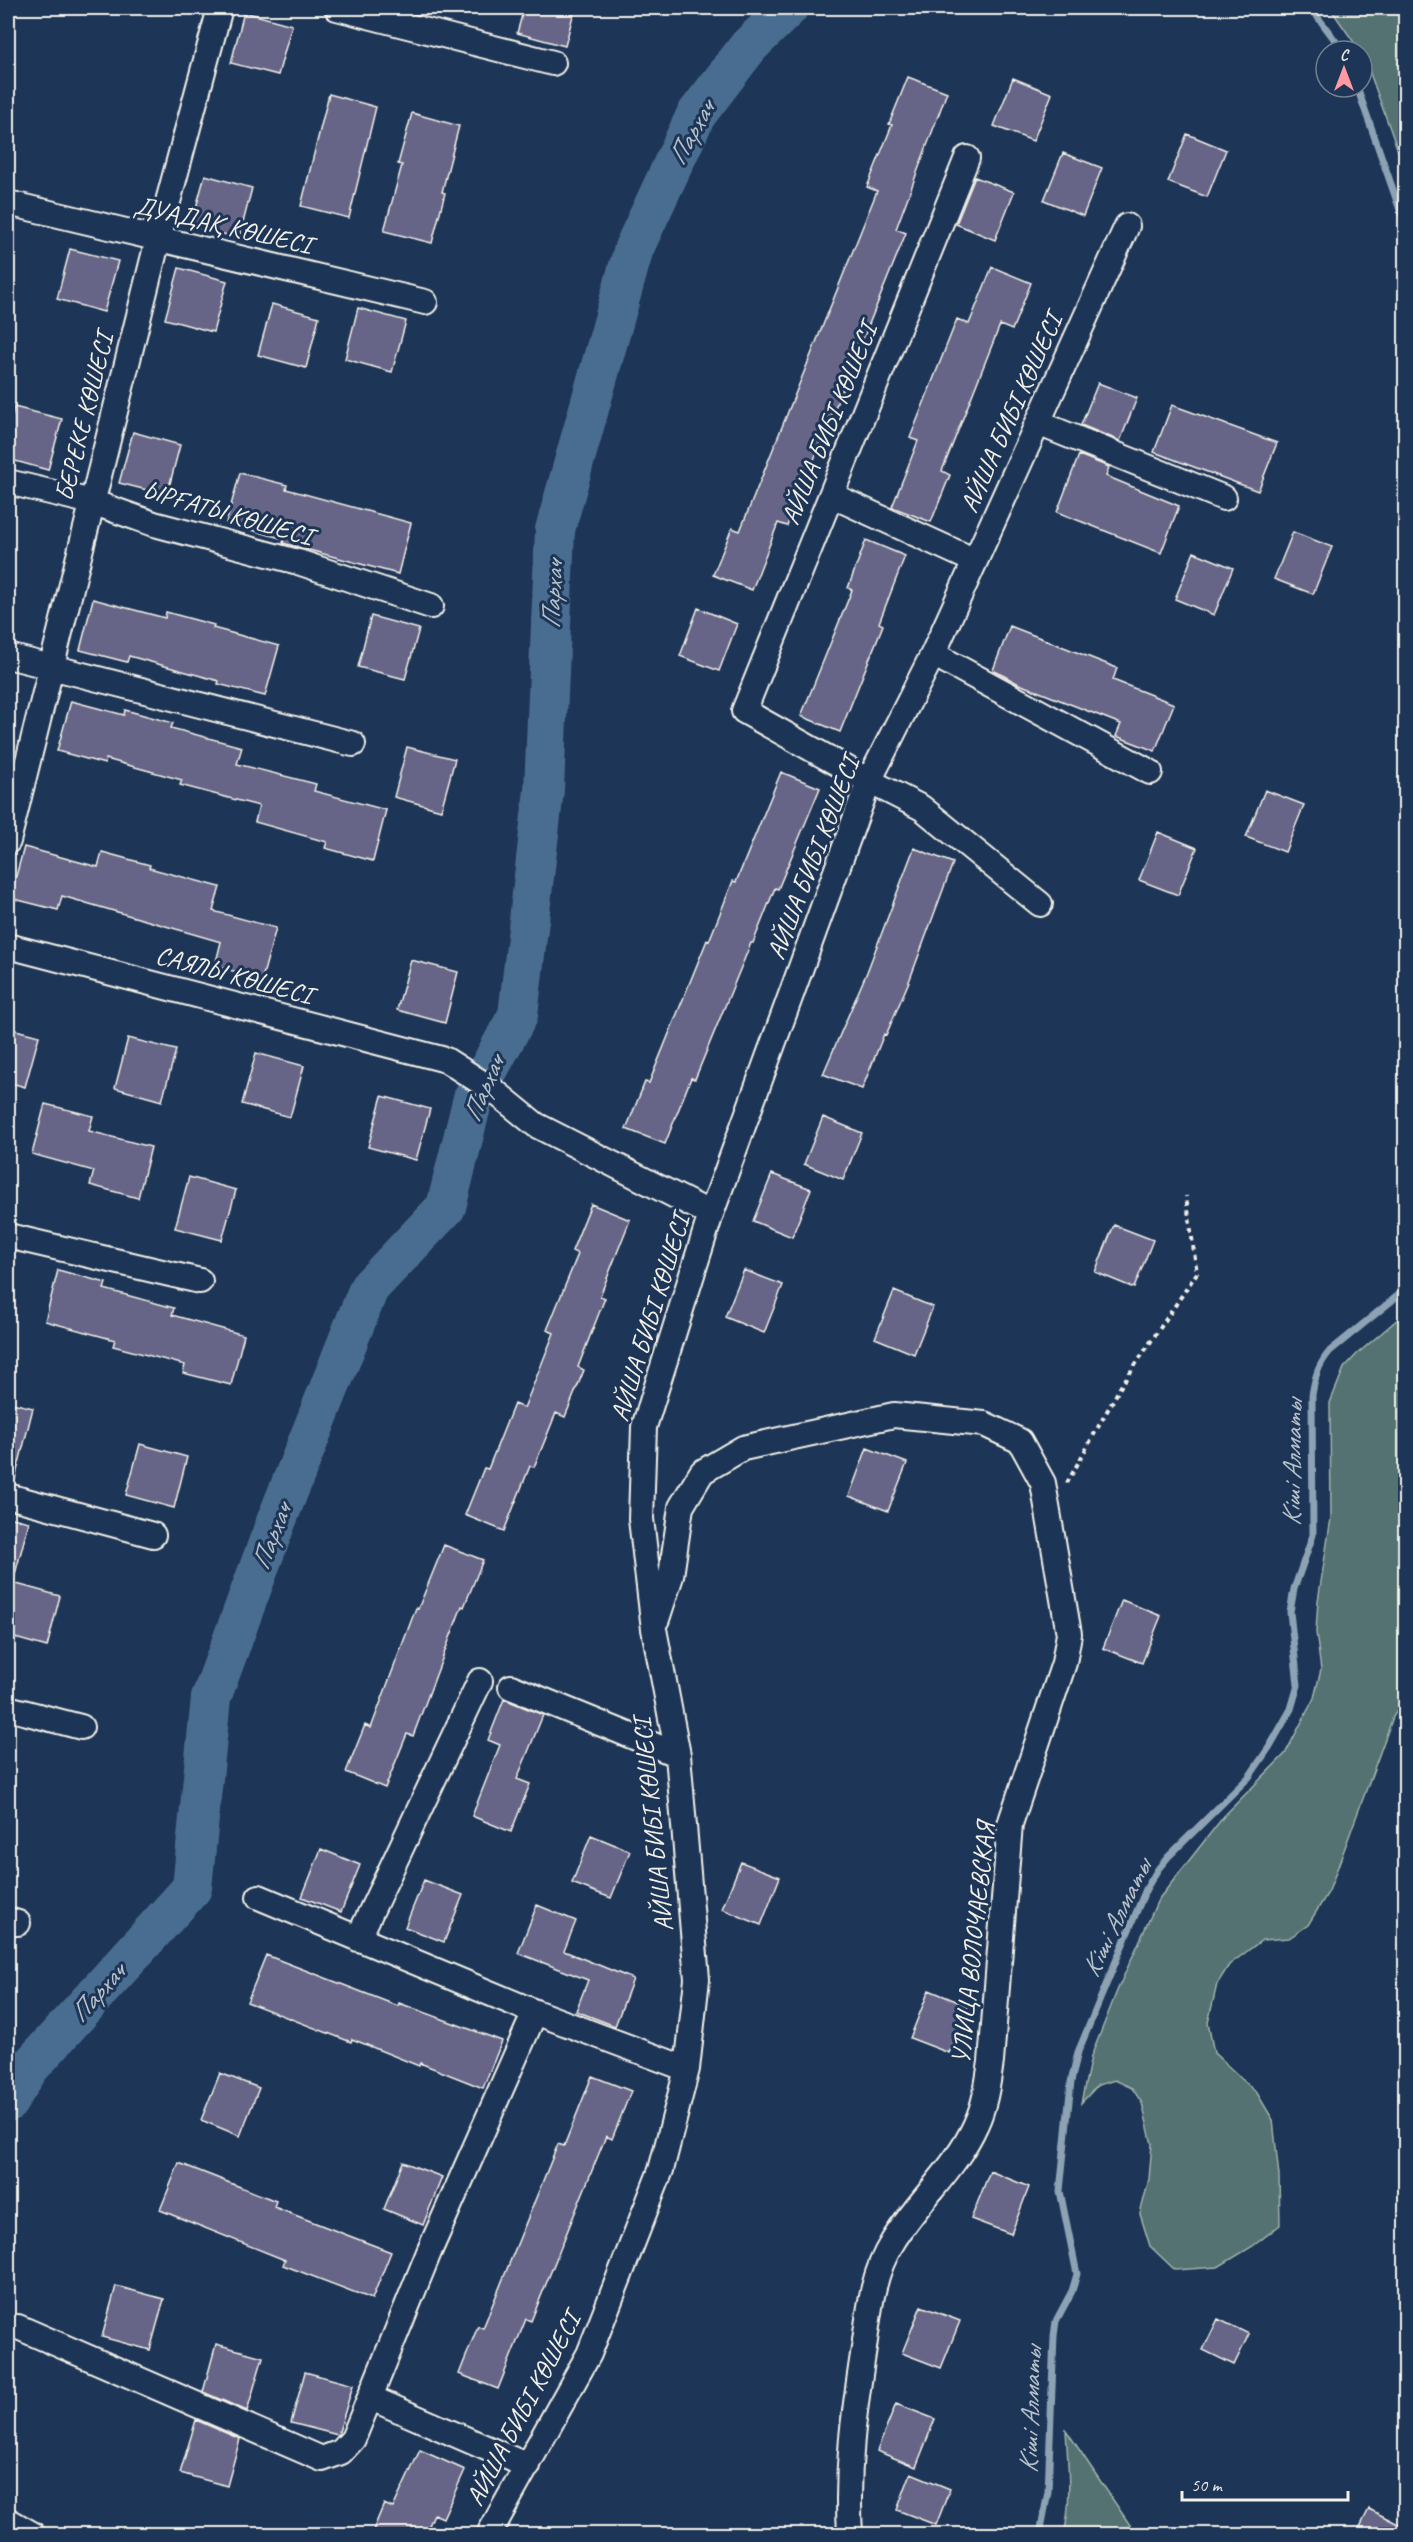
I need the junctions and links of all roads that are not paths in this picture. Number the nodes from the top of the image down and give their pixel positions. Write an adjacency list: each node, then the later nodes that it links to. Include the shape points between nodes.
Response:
1 (220, 8): 7 (street, БЕРЕКЕ КӨШЕСІ)
2 (338, 8): 3 (street)
3 (553, 63)
4 (967, 158): 11 (street, АЙША БИБІ КӨШЕСІ)
5 (8, 203): 7 (street, ДУАДАҚ КӨШЕСІ)
6 (1127, 226): 9 (street, АЙША БИБІ КӨШЕСІ)
7 (158, 239): 8 (street, ДУАДАҚ КӨШЕСІ); 13 (street, БЕРЕКЕ КӨШЕСІ)
8 (425, 302)
9 (1038, 423): 12 (street); 14 (street, АЙША БИБІ КӨШЕСІ)
10 (8, 482): 13 (street, ЫРҒАТЫ КӨШЕСІ)
11 (831, 495): 14 (street); 21 (street, АЙША БИБІ КӨШЕСІ, via 744,711)
12 (1224, 498)
13 (92, 502): 15 (street, ЫРҒАТЫ КӨШЕСІ, via 154,524 298,562); 18 (street, БЕРЕКЕ КӨШЕСІ)
14 (975, 561): 16 (street, АЙША БИБІ КӨШЕСІ)
15 (431, 606)
16 (933, 654): 20 (street); 21 (street, АЙША БИБІ КӨШЕСІ)
17 (8, 656): 18 (street)
18 (52, 667): 19 (street); 22 (street, БЕРЕКЕ КӨШЕСІ)
19 (353, 744)
20 (1150, 772)
21 (869, 781): 23 (street, via 922,808); 25 (street, АЙША БИБІ КӨШЕСІ)
22 (8, 841)
23 (1040, 904)
24 (8, 946): 25 (street, САЯЛЫ КӨШЕСІ, via 446,1060 493,1089 536,1125)
25 (711, 1214): 30 (street, АЙША БИБІ КӨШЕСІ, via 644,1427 641,1519)
26 (8, 1236): 27 (street)
27 (200, 1281)
28 (8, 1496): 29 (street)
29 (153, 1535)
30 (654, 1629): 35 (street, АЙША БИБІ КӨШЕСІ); 46 (street, УЛИЦА ВОЛОЧАЕВСКАЯ, via 671,1576 681,1507 702,1472 743,1448 894,1415 984,1424 1020,1441 1043,1483 1069,1634 1064,1663 1010,1824 986,2092 977,2123 960,2155 890,2245 873,2289 853,2418 847,2487)
31 (480, 1681): 37 (street)
32 (511, 1687): 35 (street)
33 (8, 1708): 34 (street)
34 (81, 1727)
35 (678, 1755): 39 (street, АЙША БИБІ КӨШЕСІ, via 697,1979)
36 (259, 1897): 37 (street)
37 (358, 1939): 38 (street)
38 (535, 2012): 39 (street); 41 (street, via 429,2252)
39 (687, 2069): 42 (street, АЙША БИБІ КӨШЕСІ, via 662,2170 589,2354)
40 (18, 2327): 41 (street, via 322,2459 341,2452 353,2439)
41 (371, 2398): 42 (street)
42 (528, 2466): 45 (street, АЙША БИБІ КӨШЕСІ)
43 (8, 2523): 44 (street)
44 (32, 2535)
45 (489, 2535)
46 (850, 2535)

